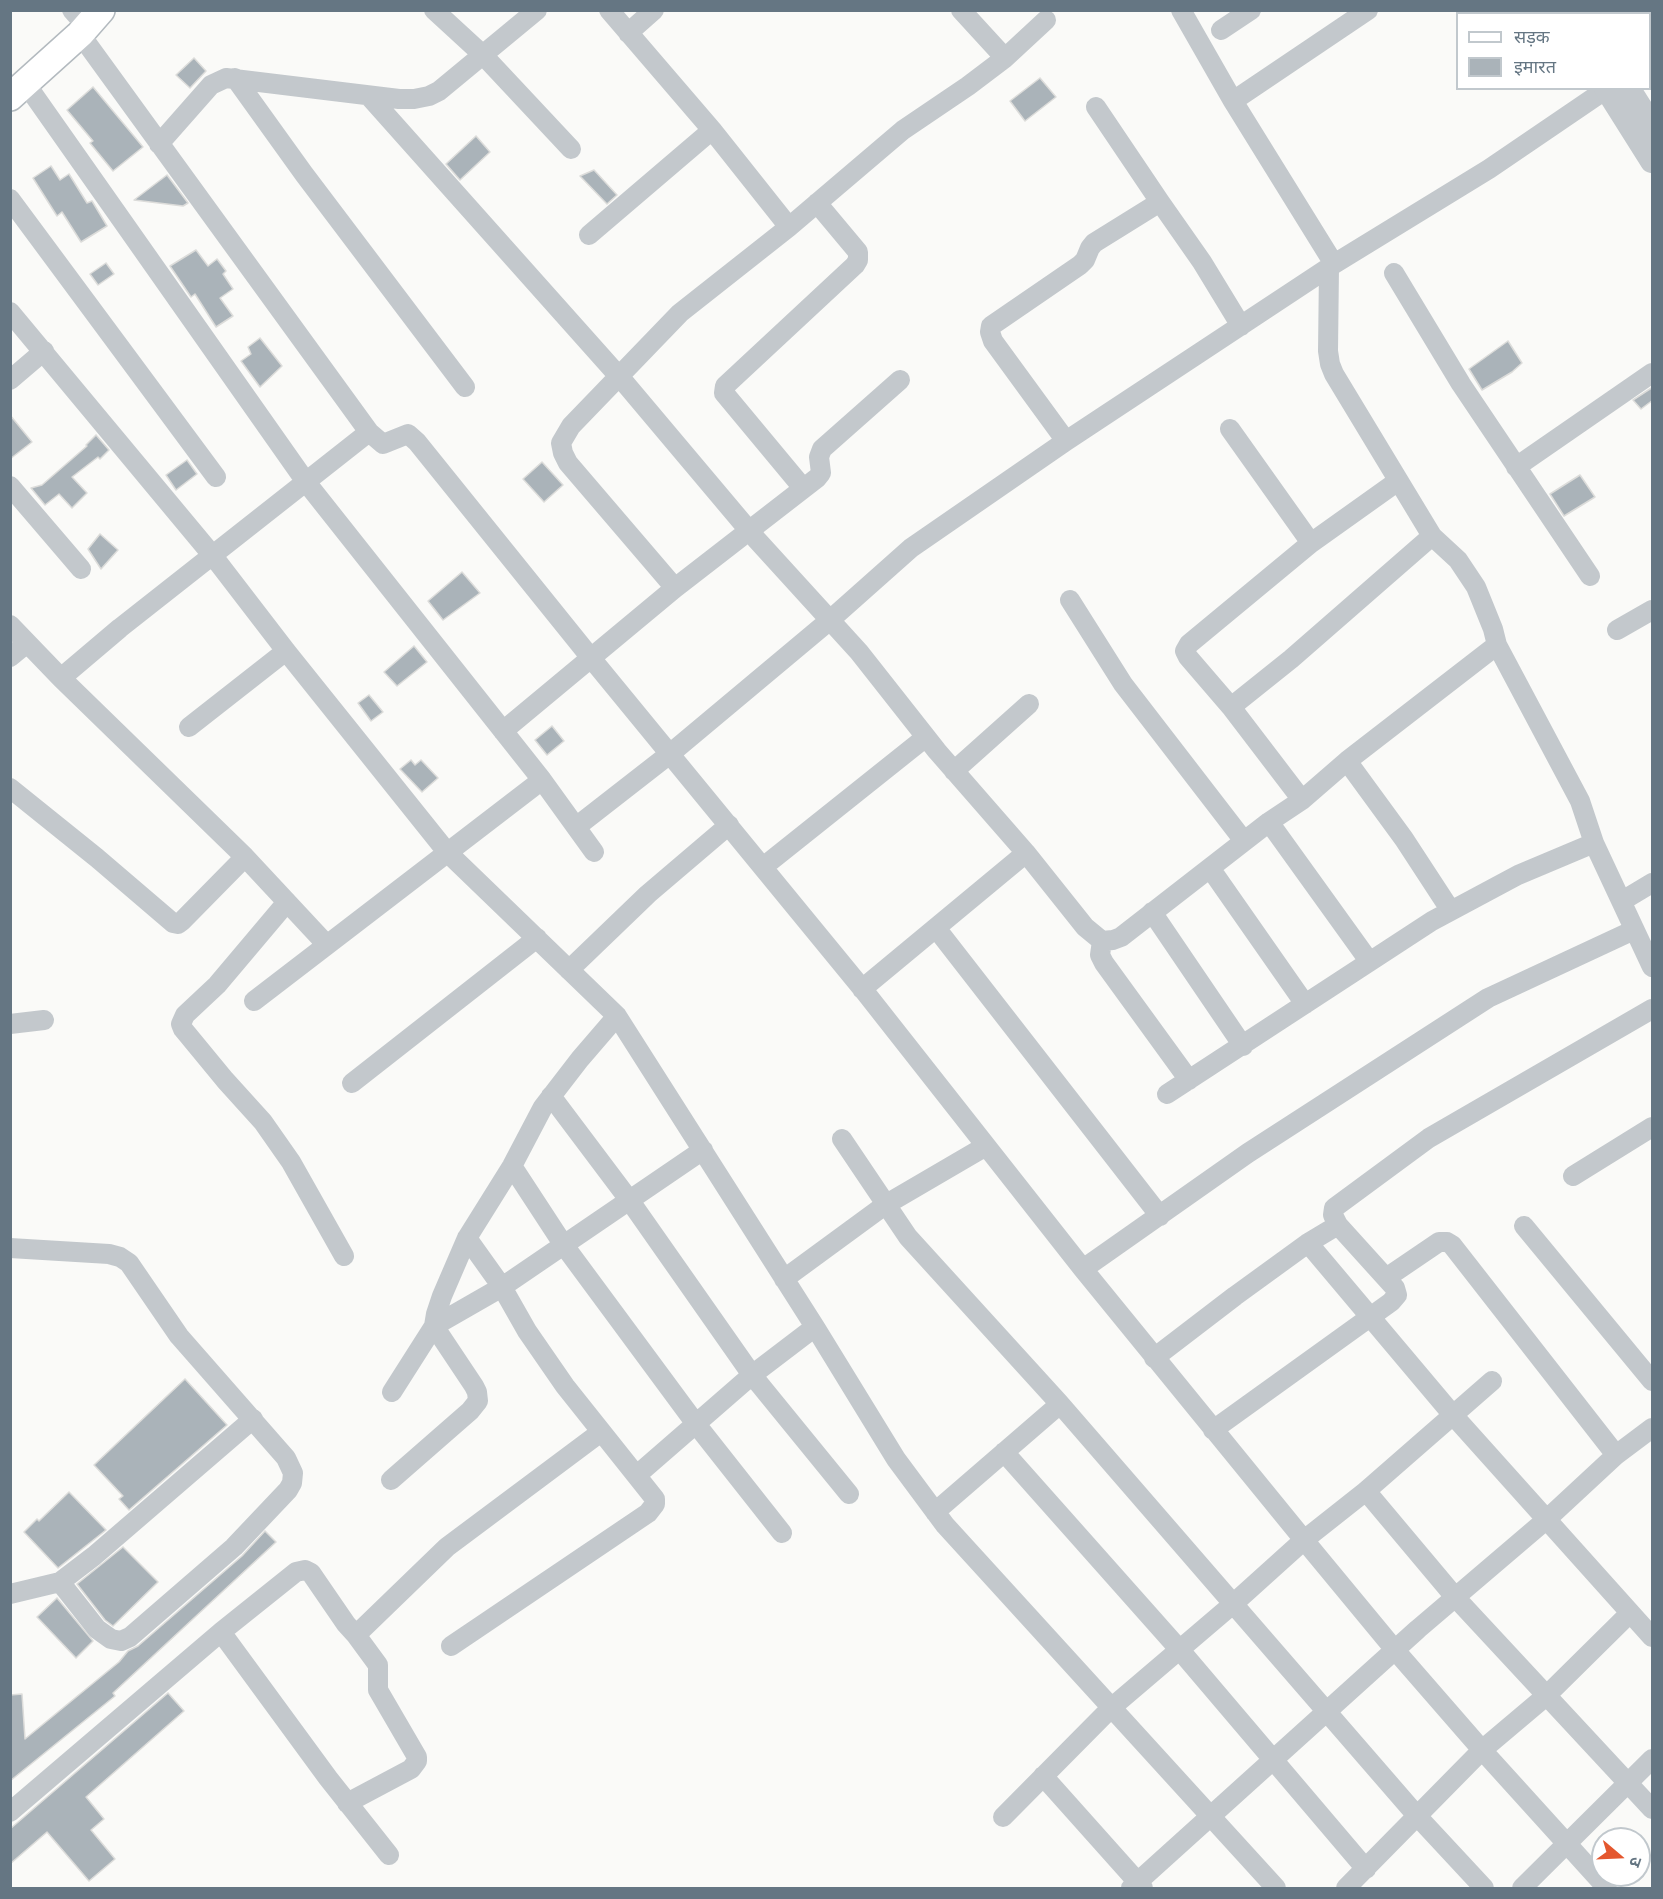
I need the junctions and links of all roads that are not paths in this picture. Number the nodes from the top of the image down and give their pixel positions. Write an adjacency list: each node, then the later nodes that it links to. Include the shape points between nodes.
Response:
1 (434, 10): 13 (street)
2 (537, 10): 13 (street)
3 (609, 10): 12 (street)
4 (654, 10): 12 (street)
5 (961, 10): 14 (street)
6 (1181, 10): 21 (street)
7 (1251, 10): 11 (street)
8 (1368, 10): 21 (street)
9 (85, 20): 19 (main road); 25 (street)
10 (1046, 20): 14 (street)
11 (1221, 30)
12 (628, 33): 24 (street)
13 (483, 55): 20 (street, via 429,96); 26 (street)
14 (1005, 58): 30 (street, via 903,130)
15 (235, 78): 20 (street); 25 (street, via 211,85); 42 (street)
16 (1610, 90): 33 (street)
17 (1613, 90): 23 (street)
18 (1613, 90): 27 (street)
19 (18, 91): 49 (street)
20 (369, 96): 39 (street)
21 (1233, 100): 33 (street)
22 (1096, 107): 29 (street)
23 (1653, 126)
24 (712, 130): 31 (street); 32 (street)
25 (159, 144): 44 (street)
26 (571, 149)
27 (1653, 161)
28 (10, 199): 47 (street)
29 (1160, 202): 36 (street, via 1203,262); 45 (street, via 1094,243 1080,265 991,326 993,341)
30 (817, 203): 31 (street); 51 (street, via 858,252 858,260 725,386 724,393)
31 (789, 227): 39 (street, via 680,313)
32 (589, 235)
33 (1332, 266): 36 (street); 48 (street, via 1330,364)
34 (1394, 273): 46 (street)
35 (10, 312): 37 (street)
36 (1241, 326): 45 (street)
37 (44, 351): 40 (street); 55 (street)
38 (1653, 373): 46 (street)
39 (618, 376): 52 (street); 58 (street, via 571,426 561,443 563,453)
40 (10, 380)
41 (900, 380): 51 (street, via 822,449 821,473)
42 (465, 387)
43 (1230, 429): 54 (street)
44 (369, 432): 49 (street); 68 (street, via 383,444 404,434 413,437)
45 (1066, 441): 61 (street, via 911,548)
46 (1516, 467): 57 (street)
47 (216, 477)
48 (1398, 481): 53 (street); 54 (street)
49 (306, 482): 55 (street); 73 (street)
50 (10, 486): 56 (street)
51 (803, 488): 52 (street)
52 (748, 529): 58 (street); 61 (street)
53 (1432, 536): 65 (street, via 1467,573 1485,608); 71 (street)
54 (1311, 543): 71 (street, via 1186,647 1188,657)
55 (213, 556): 66 (street); 69 (street)
56 (81, 568)
57 (1590, 576)
58 (675, 588): 68 (street)
59 (1070, 600): 84 (street, via 1123,684)
60 (1653, 610): 63 (street)
61 (830, 620): 74 (street); 75 (street)
62 (10, 625): 64 (street)
63 (1617, 630)
64 (27, 642): 67 (street); 69 (street)
65 (1497, 645): 76 (street); 85 (street, via 1580,801)
66 (286, 651): 72 (street); 86 (street)
67 (10, 657)
68 (591, 658): 73 (street); 75 (street)
69 (62, 678): 89 (street)
70 (1029, 705): 77 (street)
71 (1231, 707): 80 (street)
72 (189, 727)
73 (503, 731): 78 (street)
74 (926, 737): 77 (street); 90 (street)
75 (671, 753): 82 (street); 83 (street)
76 (1347, 761): 80 (street); 95 (street)
77 (954, 771): 88 (street)
78 (542, 780): 83 (street); 86 (street)
79 (10, 788): 89 (street, via 173,923 182,921)
80 (1302, 800): 81 (street)
81 (1269, 822): 84 (street); 102 (street)
82 (729, 825): 90 (street); 104 (street, via 648,894)
83 (576, 827): 87 (street)
84 (1244, 841): 91 (street)
85 (1594, 843): 93 (street); 95 (street, via 1518,875)
86 (447, 852): 99 (street); 101 (street)
87 (594, 852)
88 (1026, 853): 97 (street); 100 (street, via 1085,927)
89 (245, 857): 94 (street)
90 (763, 867): 105 (street)
91 (1209, 868): 96 (street); 107 (street)
92 (1653, 883): 93 (street)
93 (1622, 901): 98 (street)
94 (287, 902): 101 (street); 132 (street, via 217,985 185,1015 182,1024 269,1130)
95 (1450, 911): 102 (street)
96 (1152, 912): 100 (street, via 1120,937); 112 (street)
97 (936, 928): 105 (street); 125 (street)
98 (1634, 930): 103 (street); 125 (street, via 1488,998 1248,1153)
99 (537, 938): 104 (street); 114 (street)
100 (1102, 941): 113 (street, via 1100,955 1104,963)
101 (327, 945): 106 (street)
102 (1369, 961): 107 (street)
103 (1653, 967)
104 (569, 970): 109 (street)
105 (862, 989): 119 (street)
106 (254, 1001)
107 (1305, 1004): 112 (street)
108 (1653, 1010): 126 (street, via 1429,1138 1334,1208)
109 (617, 1016): 116 (street); 120 (street)
110 (44, 1020): 111 (street)
111 (10, 1024)
112 (1242, 1046): 113 (street)
113 (1189, 1080): 115 (street)
114 (352, 1083)
115 (1167, 1094)
116 (551, 1096): 121 (street); 123 (street)
117 (1653, 1127): 122 (street)
118 (842, 1139): 124 (street)
119 (986, 1146): 124 (street); 133 (street)
120 (703, 1150): 123 (street); 135 (street)
121 (512, 1166): 128 (street); 130 (street)
122 (1573, 1176)
123 (630, 1201): 130 (street); 141 (street)
124 (885, 1205): 135 (street); 145 (street, via 908,1237)
125 (1161, 1216): 133 (street)
126 (1338, 1224): 129 (street); 134 (street)
127 (1524, 1226): 143 (street)
128 (468, 1238): 136 (street); 138 (street, via 442,1296)
129 (1308, 1243): 137 (street); 140 (street)
130 (563, 1244): 136 (street); 148 (street)
131 (10, 1248): 147 (street, via 109,1254 129,1263 178,1335)
132 (344, 1256)
133 (1083, 1269): 140 (street)
134 (1386, 1278): 137 (street, via 1397,1295); 153 (street, via 1438,1242 1452,1245)
135 (784, 1279): 139 (street)
136 (502, 1287): 138 (street); 151 (street, via 527,1330)
137 (1370, 1316): 146 (street); 150 (street)
138 (434, 1326): 144 (street); 155 (street, via 474,1386 478,1401)
139 (815, 1327): 141 (street); 158 (street, via 896,1459)
140 (1154, 1358): 150 (street)
141 (752, 1375): 148 (street); 157 (street)
142 (1492, 1381): 146 (street)
143 (1653, 1381)
144 (393, 1392)
145 (1060, 1404): 152 (street); 165 (street)
146 (1452, 1414): 156 (street); 159 (street)
147 (253, 1419): 162 (street); 162 (street, via 286,1458 293,1473 292,1483 234,1547 130,1637 121,1641 111,1639 97,1629)
148 (696, 1424): 154 (street); 160 (street)
149 (1653, 1428): 153 (street)
150 (1213, 1430): 161 (street)
151 (601, 1432): 154 (street); 168 (street, via 447,1546)
152 (1004, 1452): 158 (street); 171 (street)
153 (1616, 1455): 159 (street)
154 (637, 1475): 170 (street, via 656,1499 648,1513)
155 (391, 1480)
156 (1366, 1491): 161 (street); 164 (street)
157 (849, 1494)
158 (935, 1512): 174 (street)
159 (1547, 1519): 164 (street); 166 (street)
160 (782, 1533)
161 (1304, 1540): 165 (street); 172 (street)
162 (60, 1582): 163 (street)
163 (10, 1594)
164 (1455, 1597): 172 (street); 173 (street)
165 (1233, 1604): 171 (street); 175 (street)
166 (1630, 1613): 169 (street); 173 (street)
167 (221, 1632): 168 (street, via 303,1570 316,1578); 181 (street); 183 (street)
168 (356, 1635): 181 (street, via 378,1665 378,1690 417,1761 411,1769)
169 (1653, 1637)
170 (451, 1646)
171 (1179, 1649): 174 (street); 178 (street)
172 (1395, 1650): 175 (street); 176 (street)
173 (1546, 1696): 176 (street); 180 (street)
174 (1111, 1708): 179 (street); 185 (street)
175 (1327, 1712): 178 (street); 186 (street)
176 (1482, 1750): 186 (street); 187 (street)
177 (1653, 1759): 180 (street)
178 (1274, 1760): 185 (street); 189 (street)
179 (1043, 1776): 184 (street); 190 (street)
180 (1629, 1783): 182 (street); 187 (street)
181 (347, 1803): 188 (street)
182 (1653, 1809)
183 (10, 1812)
184 (1003, 1817)
185 (1210, 1817): 190 (street); 191 (street)
186 (1418, 1817): 189 (street); 193 (street)
187 (1567, 1844): 194 (street); 195 (street)
188 (389, 1855)
189 (1366, 1869): 192 (street)
190 (1138, 1887)
191 (1275, 1888)
192 (1346, 1888)
193 (1484, 1888)
194 (1522, 1888)
195 (1607, 1888)

